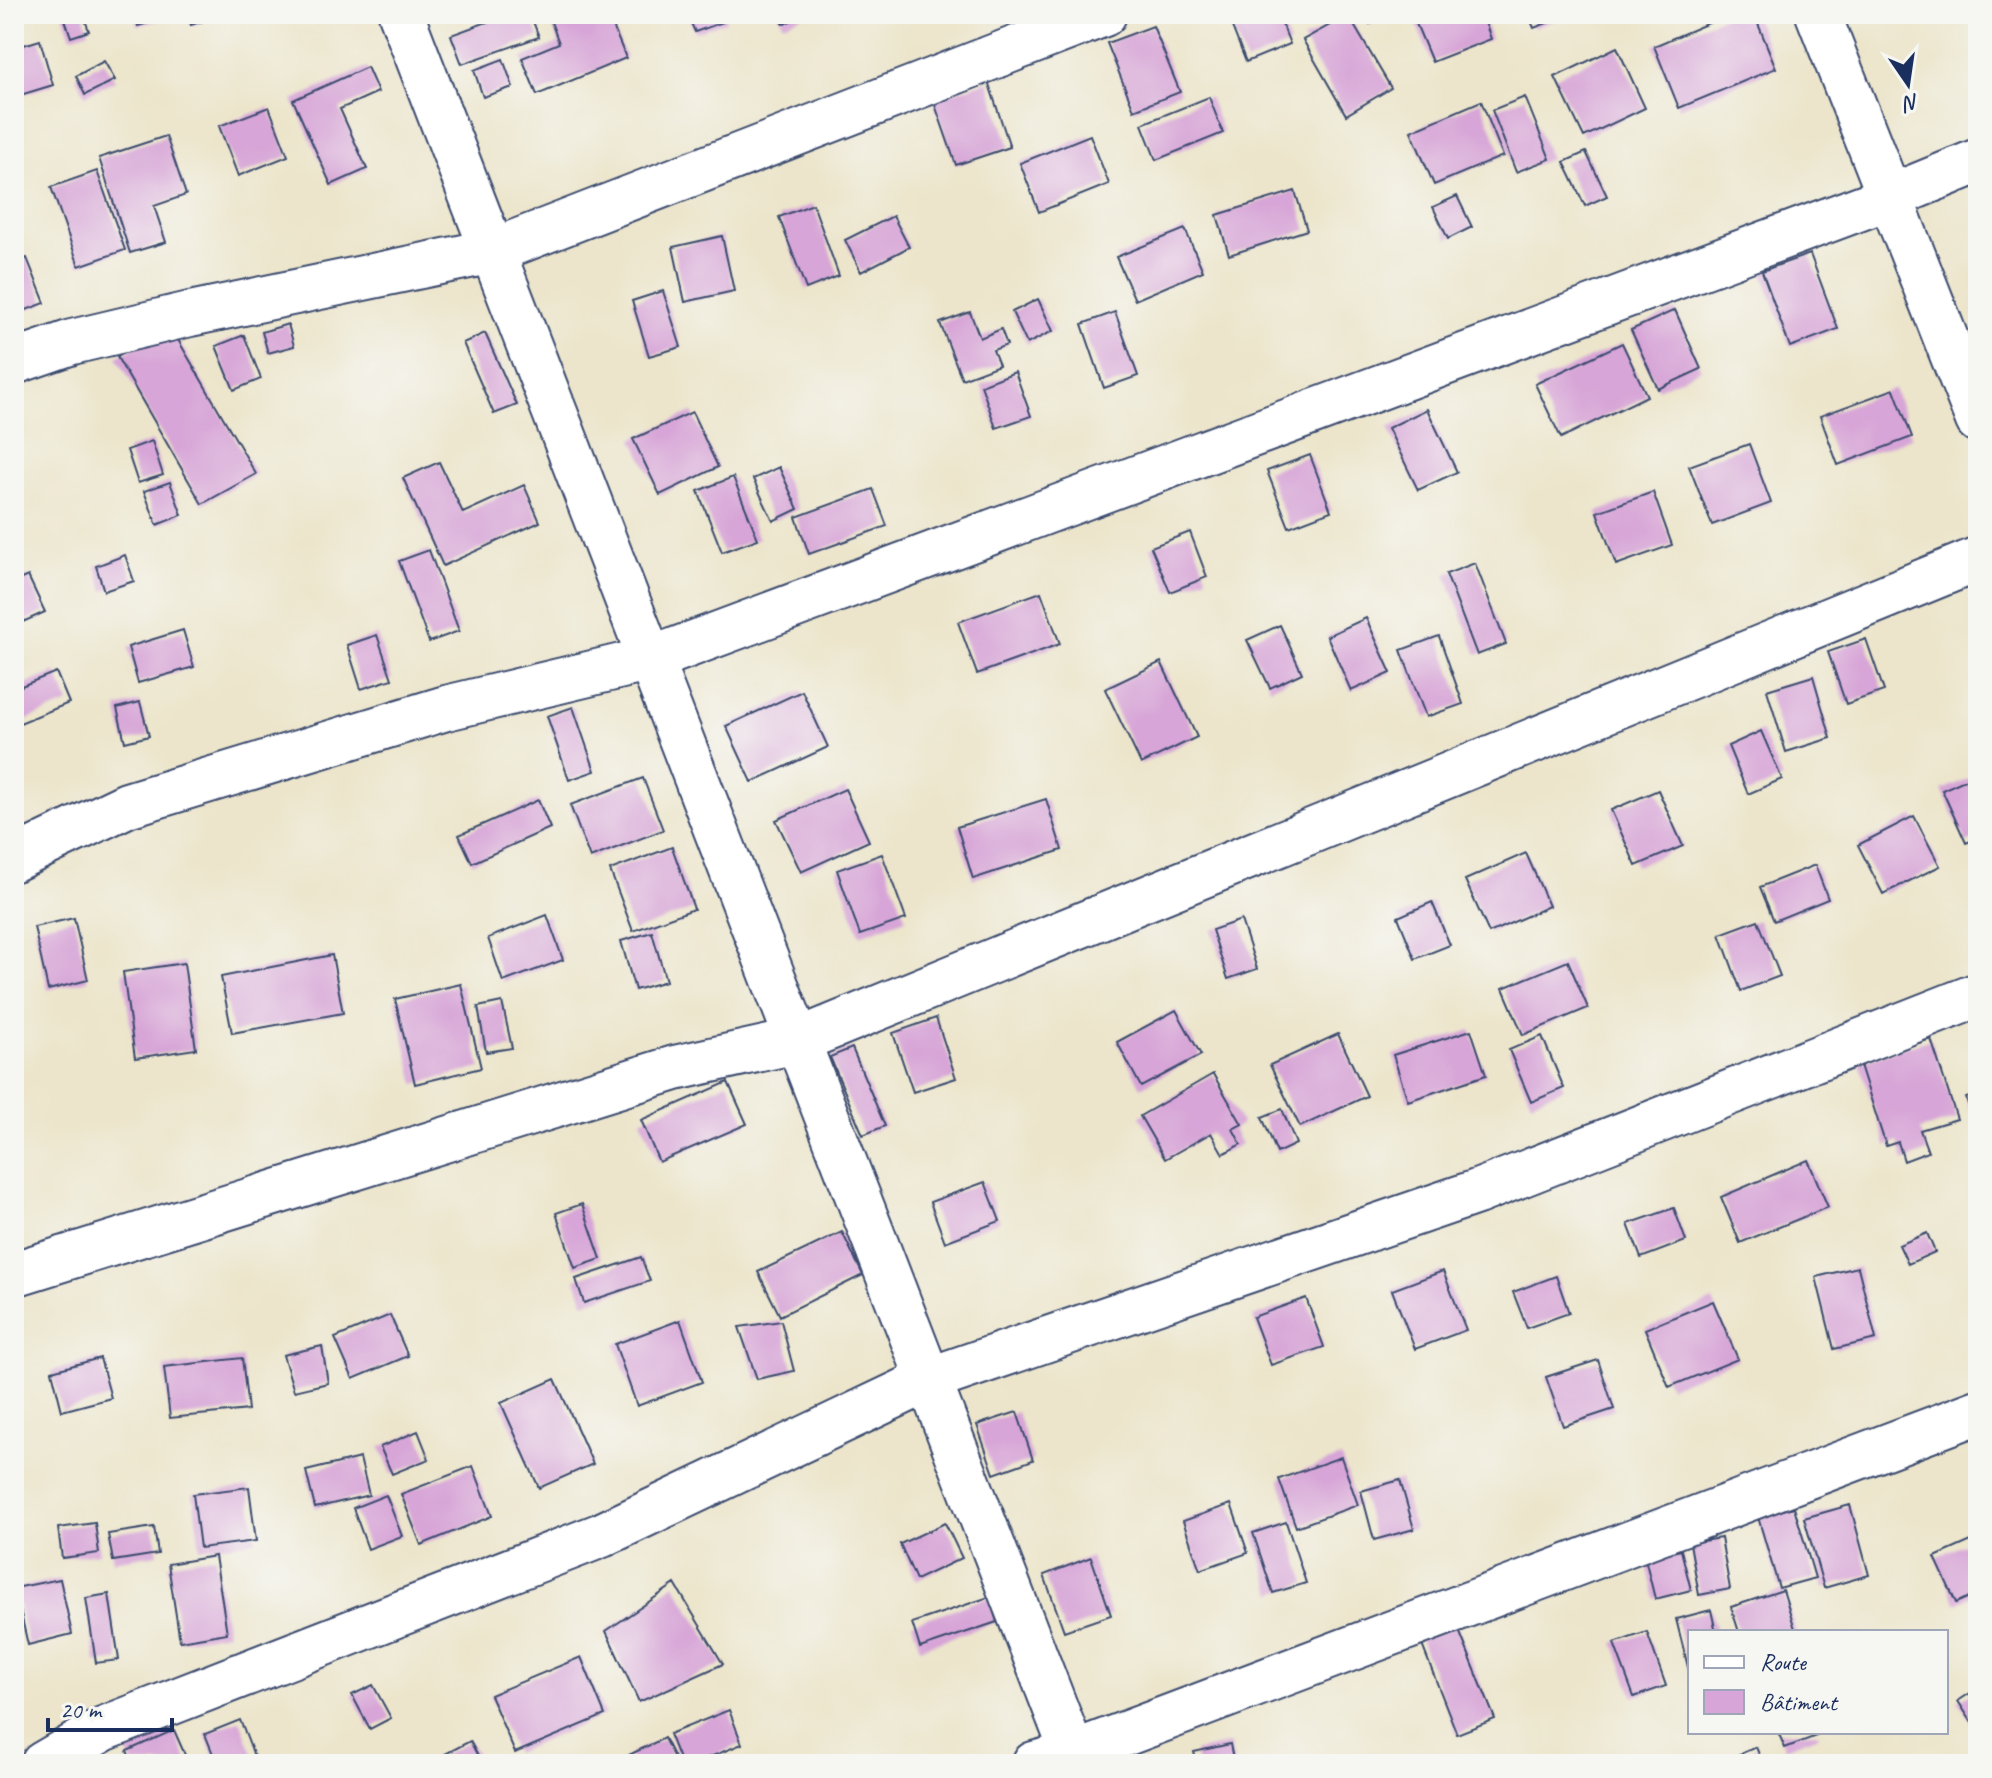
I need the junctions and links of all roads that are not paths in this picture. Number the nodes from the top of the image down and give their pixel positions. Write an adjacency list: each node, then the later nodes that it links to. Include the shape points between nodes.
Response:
1 (401, 14): 6 (street)
2 (1104, 14): 6 (street)
3 (1818, 14): 5 (street)
4 (1978, 161): 5 (street)
5 (1890, 197): 8 (street); 10 (street)
6 (493, 251): 7 (street, via 190,314 72,342); 10 (street)
7 (14, 362)
8 (1978, 420)
9 (1978, 559): 13 (street)
10 (651, 659): 11 (street, via 446,708 127,805); 13 (street)
11 (14, 859)
12 (1978, 995): 15 (street, via 1477,1192)
13 (797, 1041): 14 (street, via 675,1068); 15 (street)
14 (14, 1274)
15 (928, 1380): 17 (street); 18 (street, via 602,1535 103,1729)
16 (1978, 1412): 17 (street)
17 (1062, 1760)
18 (43, 1764)

